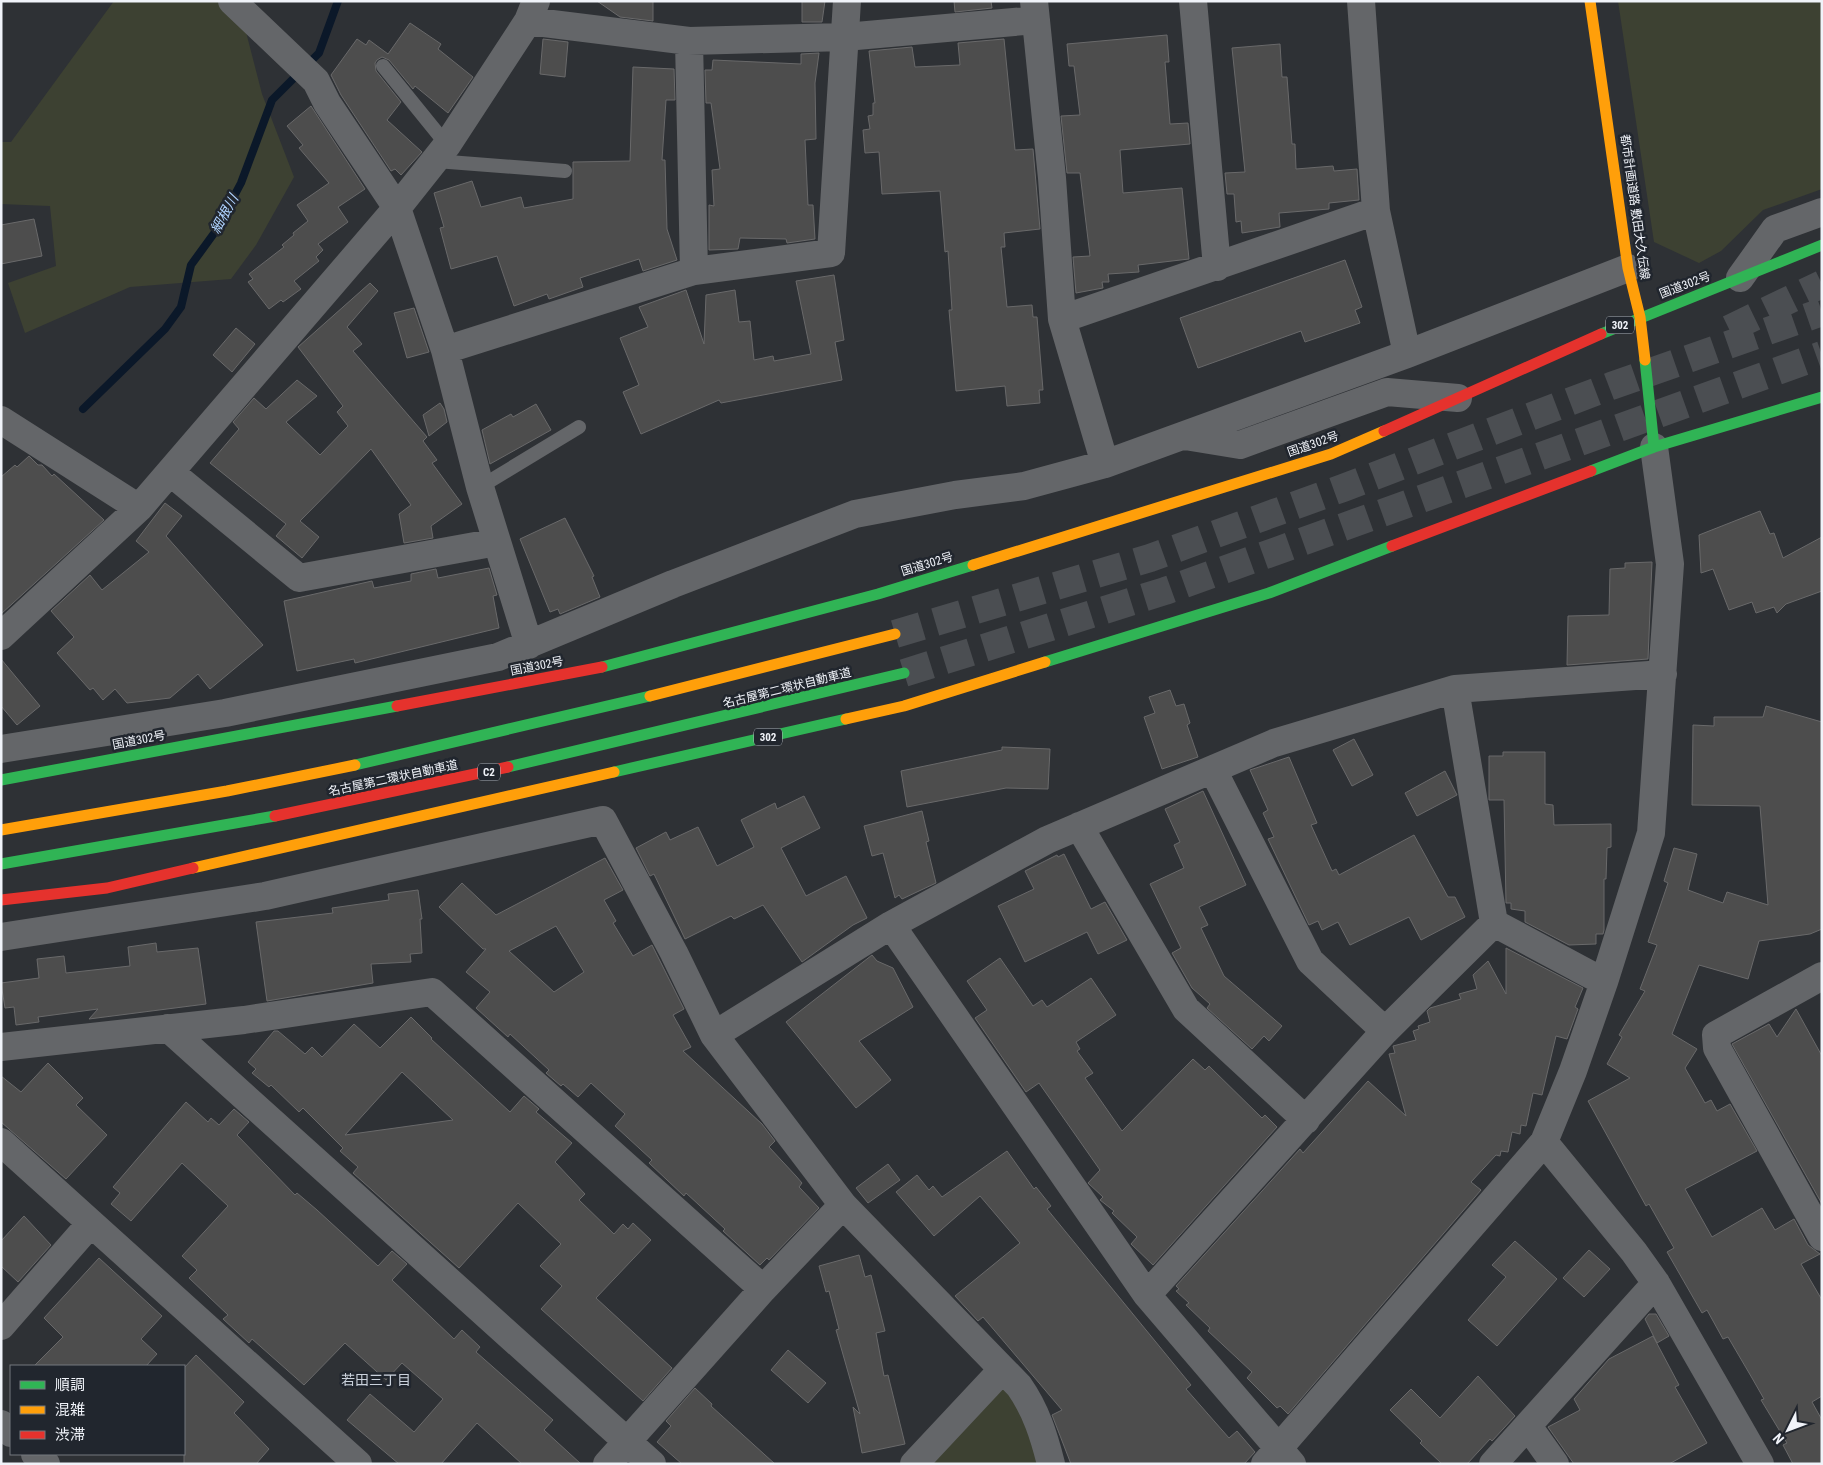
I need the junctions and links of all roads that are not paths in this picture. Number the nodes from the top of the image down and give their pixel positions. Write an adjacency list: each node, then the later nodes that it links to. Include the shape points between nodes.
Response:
1 (232, 1): 13 (street, via 316,81 327,103)
2 (848, 1): 8 (street)
3 (1193, 1): 17 (street)
4 (1361, 1): 14 (street)
5 (1590, 1): 18 (main road, 都市計画道路 敷田大久伝線)
6 (1035, 10): 8 (street); 22 (street)
7 (532, 11): 9 (street); 11 (street)
8 (845, 38): 9 (street); 19 (street, via 831,253)
9 (689, 41): 19 (street)
10 (383, 66): 11 (lane)
11 (441, 153): 12 (lane); 13 (street)
12 (565, 171)
13 (397, 208): 23 (street); 32 (street)
14 (1376, 211): 17 (street); 24 (street)
15 (1822, 212): 20 (street, via 1775,229)
16 (1822, 245): 20 (main road, 国道302号 / 302)
17 (1217, 268): 22 (street)
18 (1628, 268): 21 (main road, 都市計画道路 敷田大久伝線); 24 (street)
19 (694, 271): 23 (street)
20 (1740, 278): 21 (main road, 国道302号 / 302)
21 (1640, 317): 26 (main road, 国道302号 / 302); 30 (main road, 都市計画道路 敷田大久伝線)
22 (1062, 319): 31 (street)
23 (445, 350): 33 (street)
24 (1407, 354): 29 (street)
25 (1822, 396): 30 (main road, 302)
26 (1458, 398): 29 (street, via 1387,392 1240,446); 44 (main road, 国道302号 / 302, via 1331,454 878,594 618,664)
27 (1, 420): 34 (street)
28 (579, 427): 33 (lane)
29 (1183, 435): 31 (street)
30 (1654, 447): 40 (street, via 1670,564); 48 (main road, 302, via 1268,593 904,706 107,888)
31 (1105, 464): 38 (street, via 1024,486 855,514 673,584)
32 (170, 472): 34 (street); 35 (street, via 299,578)
33 (480, 488): 35 (street)
34 (139, 508): 37 (street)
35 (497, 542): 38 (street)
36 (895, 634): 46 (main road, 名古屋第二環状自動車道, via 666,694 385,759 65,821)
37 (1, 636)
38 (529, 645): 42 (street, via 498,657 225,713)
39 (904, 674): 47 (main road, 名古屋第二環状自動車道 / C2, via 676,730 393,793)
40 (1663, 674): 41 (street); 52 (street, via 1651,833)
41 (1455, 689): 43 (street, via 1274,744); 49 (street)
42 (1, 749)
43 (1213, 770): 45 (street); 55 (street, via 1310,961)
44 (1, 780)
45 (1079, 826): 50 (street, via 1047,840); 58 (street, via 1186,1009)
46 (1, 830)
47 (1, 864)
48 (1, 900)
49 (1494, 923): 52 (street); 55 (street)
50 (891, 925): 56 (street); 66 (street)
51 (1, 937): 56 (street, via 265,896 603,820)
52 (1604, 982): 60 (street)
53 (1820, 982): 63 (street, via 1716,1035 1717,1048)
54 (168, 1028): 57 (street); 65 (street, via 432,992); 70 (street)
55 (1385, 1031): 58 (street)
56 (714, 1036): 61 (street)
57 (1, 1047)
58 (1306, 1120): 66 (street)
59 (1, 1142): 62 (street)
60 (1544, 1142): 64 (street); 72 (street)
61 (843, 1206): 65 (street); 68 (street)
62 (91, 1223): 67 (street); 74 (street)
63 (1822, 1237)
64 (1656, 1283): 69 (street); 81 (street)
65 (763, 1290): 70 (street)
66 (1147, 1295): 72 (street)
67 (1, 1326)
68 (1002, 1370): 77 (street); 78 (street, via 1020,1386 1032,1404)
69 (1528, 1426): 79 (street); 80 (street)
70 (627, 1442): 75 (street); 76 (street)
71 (35, 1455): 73 (street)
72 (1279, 1458)
73 (46, 1464)
74 (358, 1464)
75 (608, 1464)
76 (652, 1464)
77 (914, 1464)
78 (1052, 1464)
79 (1493, 1464)
80 (1555, 1464)
81 (1760, 1464)

